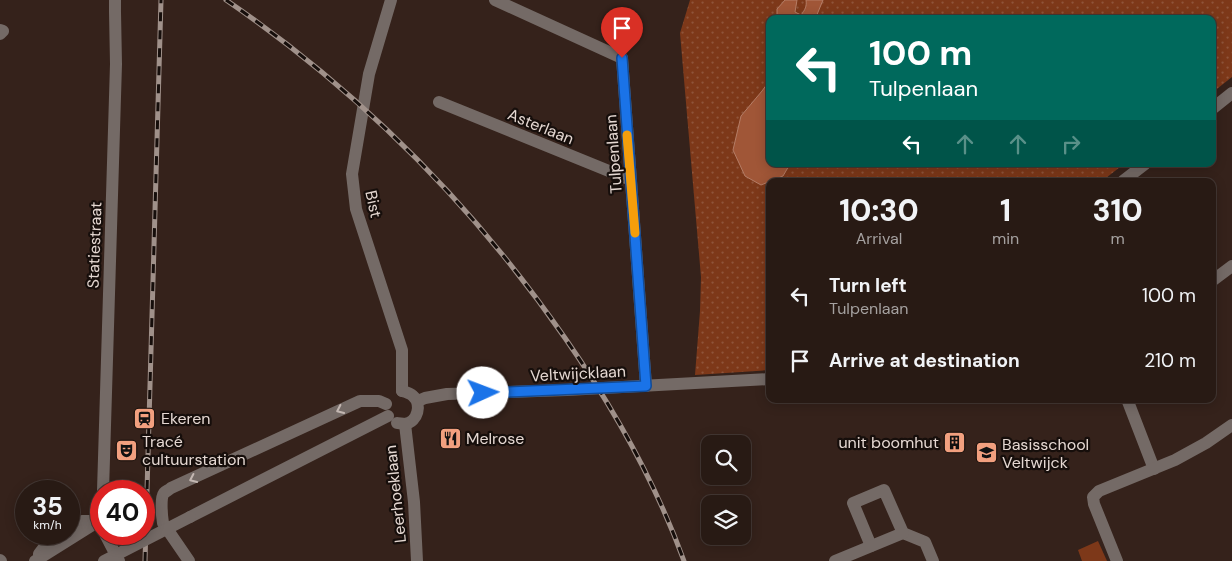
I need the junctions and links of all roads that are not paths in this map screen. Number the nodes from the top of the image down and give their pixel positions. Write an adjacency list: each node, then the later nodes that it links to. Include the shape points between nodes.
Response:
1 (115, 0): 21 (street, Statiestraat, via 116,64)
2 (391, 0): 14 (street, Bist, via 369,74 352,174 356,209 402,350)
3 (495, 0): 9 (street, Tulpenlaan, via 622,58)
4 (1232, 93): 6 (street)
5 (439, 102): 9 (street, Asterlaan)
6 (1216, 106)
7 (1141, 167): 8 (street)
8 (1127, 178)
9 (631, 180): 13 (street, Tulpenlaan)
10 (1232, 266): 11 (street)
11 (1216, 278)
12 (766, 379): 13 (street, Veltwijcklaan)
13 (646, 386): 15 (street, Veltwijcklaan, via 446,394)
14 (402, 391): 15 (street); 17 (street, via 392,395)
15 (418, 401): 18 (street, via 414,420)
16 (1129, 403): 20 (street)
17 (387, 410): 18 (street, via 395,422); 28 (street, bridge, via 190,518); 30 (street, one-way to 30, via 379,401 360,401 164,493 163,523)
18 (405, 424): 31 (street, Leerhoeklaan)
19 (1232, 425): 20 (street, via 1206,443)
20 (1154, 469): 34 (street, via 1099,491 1093,497)
21 (103, 480)
22 (90, 525): 27 (street)
23 (903, 533): 26 (street); 26 (street, via 884,490 853,502); 33 (street, via 925,542)
24 (47, 545): 27 (street)
25 (111, 545): 29 (street)
26 (871, 546): 32 (street)
27 (34, 561)
28 (104, 561)
29 (119, 561)
30 (189, 561)
31 (417, 561)
32 (835, 561)
33 (933, 561)
34 (1117, 561)

